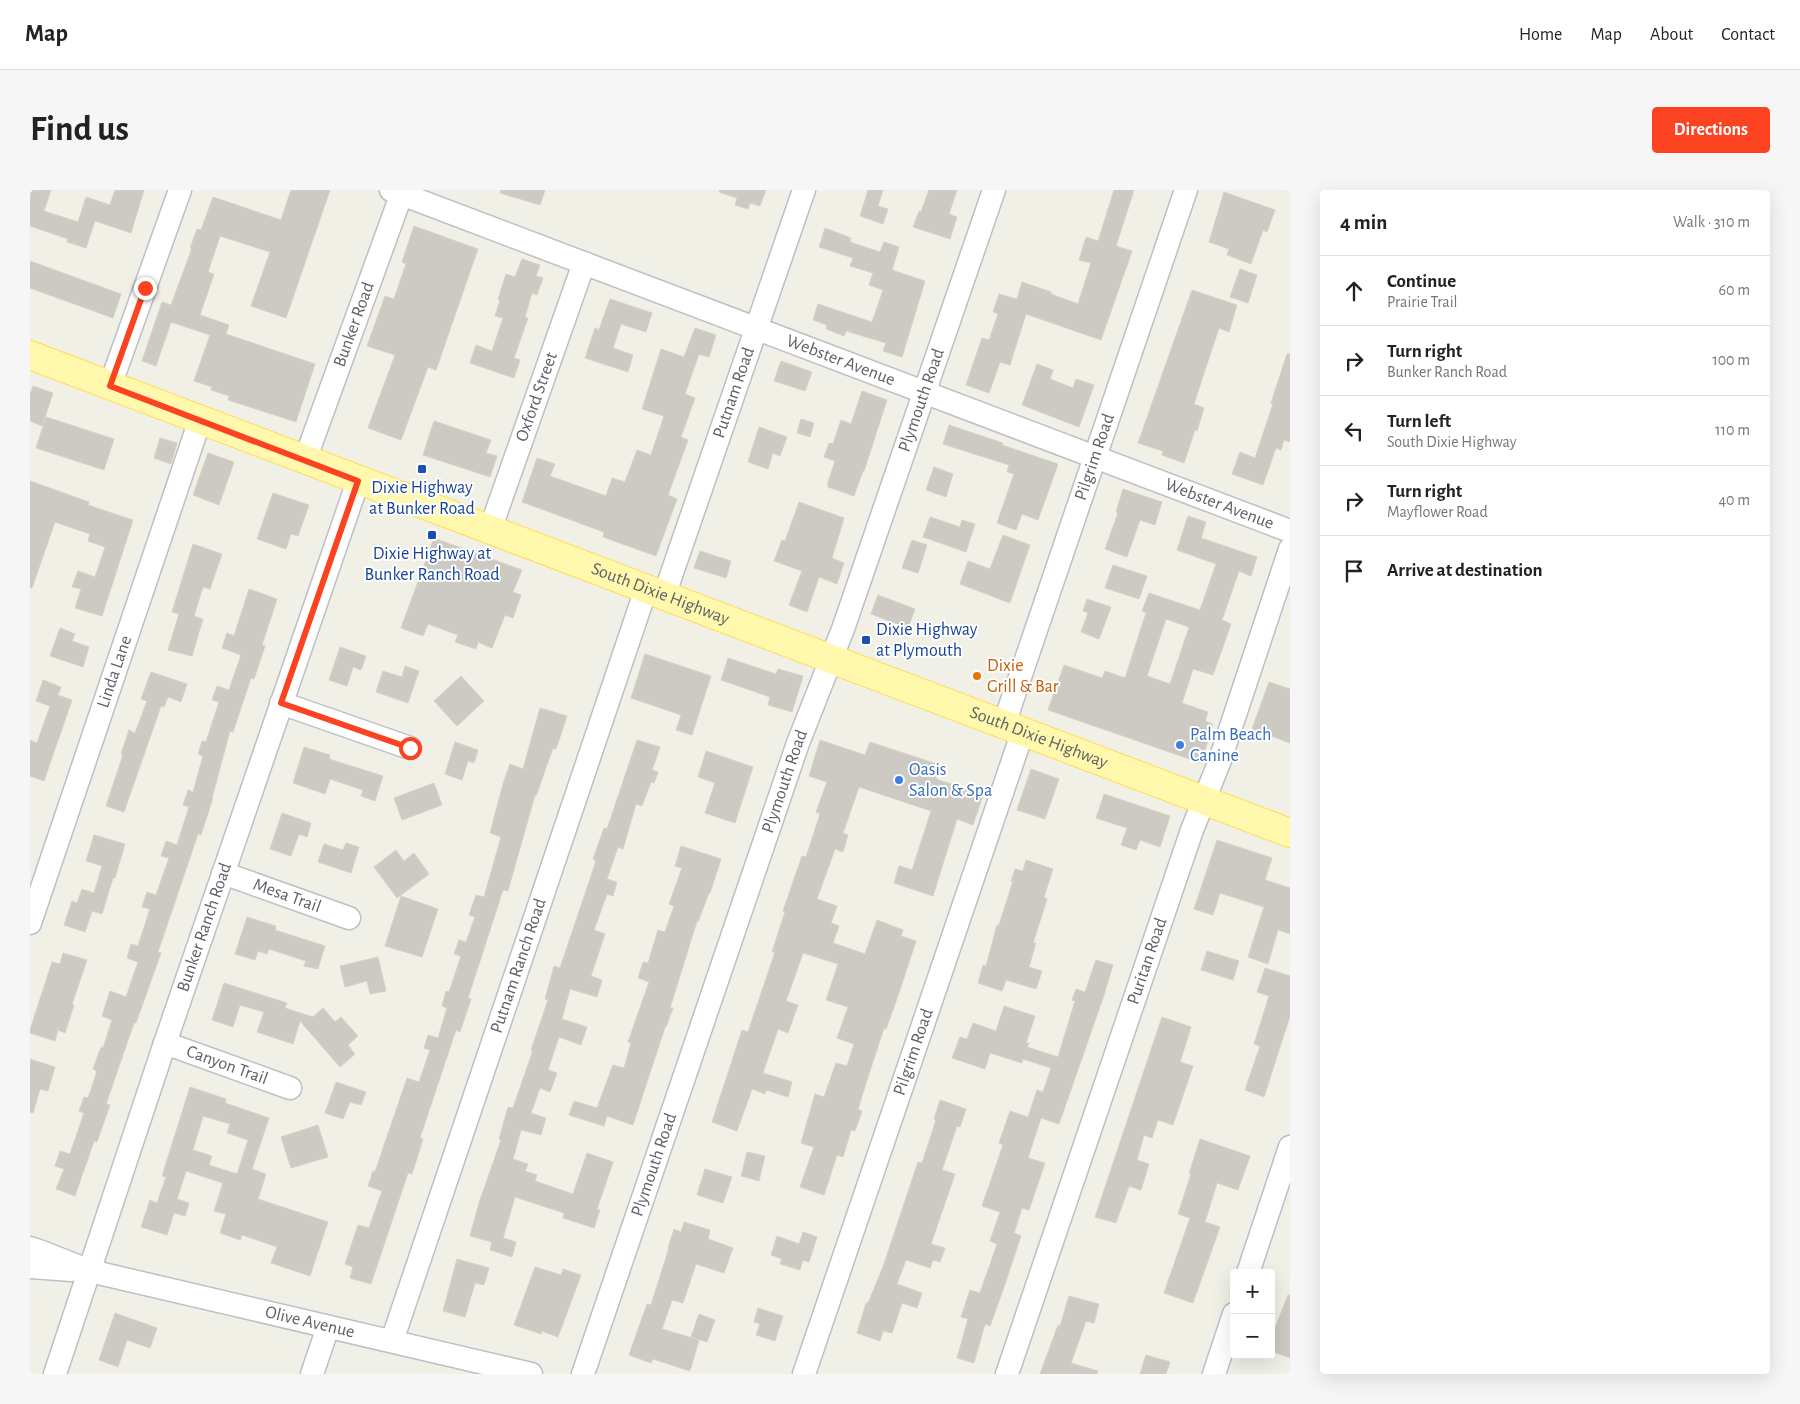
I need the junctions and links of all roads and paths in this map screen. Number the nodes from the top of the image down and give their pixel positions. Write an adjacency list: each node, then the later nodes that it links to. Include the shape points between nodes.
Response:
1 (180, 190): 9 (street)
2 (804, 190): 7 (street, Putnam Road)
3 (994, 190): 10 (street, Plymouth Road)
4 (1186, 190): 12 (street, Pilgrim Road)
5 (398, 191): 6 (street, Webster Avenue); 13 (street, Bunker Road)
6 (584, 263): 7 (street, Webster Avenue); 15 (street, Oxford Street)
7 (756, 328): 10 (street, Webster Avenue); 18 (street, Putnam Road)
8 (30, 355): 9 (main road, South Dixie Highway)
9 (110, 386): 11 (main road, South Dixie Highway)
10 (924, 392): 12 (street, Webster Avenue); 19 (street, Plymouth Road, via 843,629)
11 (200, 420): 13 (main road, South Dixie Highway); 27 (street, Linda Lane)
12 (1094, 457): 16 (street, Webster Avenue); 21 (street, Pilgrim Road)
13 (305, 460): 14 (main road, South Dixie Highway)
14 (358, 481): 15 (main road, South Dixie Highway); 20 (street, Bunker Ranch Road)
15 (490, 530): 18 (main road, South Dixie Highway)
16 (1290, 531)
17 (1290, 549): 23 (street, Puritan Road)
18 (655, 592): 19 (main road, South Dixie Highway); 37 (street, Putnam Ranch Road)
19 (830, 658): 21 (main road, South Dixie Highway); 41 (street, Plymouth Road)
20 (281, 703): 22 (street); 25 (street, Bunker Ranch Road)
21 (1014, 728): 23 (main road, South Dixie Highway); 42 (street, Pilgrim Road)
22 (410, 748)
23 (1204, 800): 24 (main road, South Dixie Highway); 43 (street, Puritan Road)
24 (1290, 833)
25 (223, 874): 26 (street, Mesa Trail); 28 (street, Bunker Ranch Road)
26 (349, 918)
27 (30, 924)
28 (165, 1043): 29 (street, Canyon Trail); 34 (street, Bunker Ranch Road)
29 (290, 1088)
30 (1290, 1147): 33 (street)
31 (30, 1248): 34 (street, Olive Avenue)
32 (30, 1267): 34 (street, Olive Avenue)
33 (1249, 1269)
34 (90, 1271): 35 (street, Olive Avenue); 38 (street, Bunker Ranch Road)
35 (328, 1326): 37 (street, Olive Avenue); 39 (street)
36 (1230, 1326): 44 (street)
37 (392, 1342): 40 (street, Olive Avenue)
38 (55, 1374)
39 (312, 1374)
40 (530, 1374)
41 (583, 1374)
42 (804, 1374)
43 (1007, 1374)
44 (1214, 1374)

